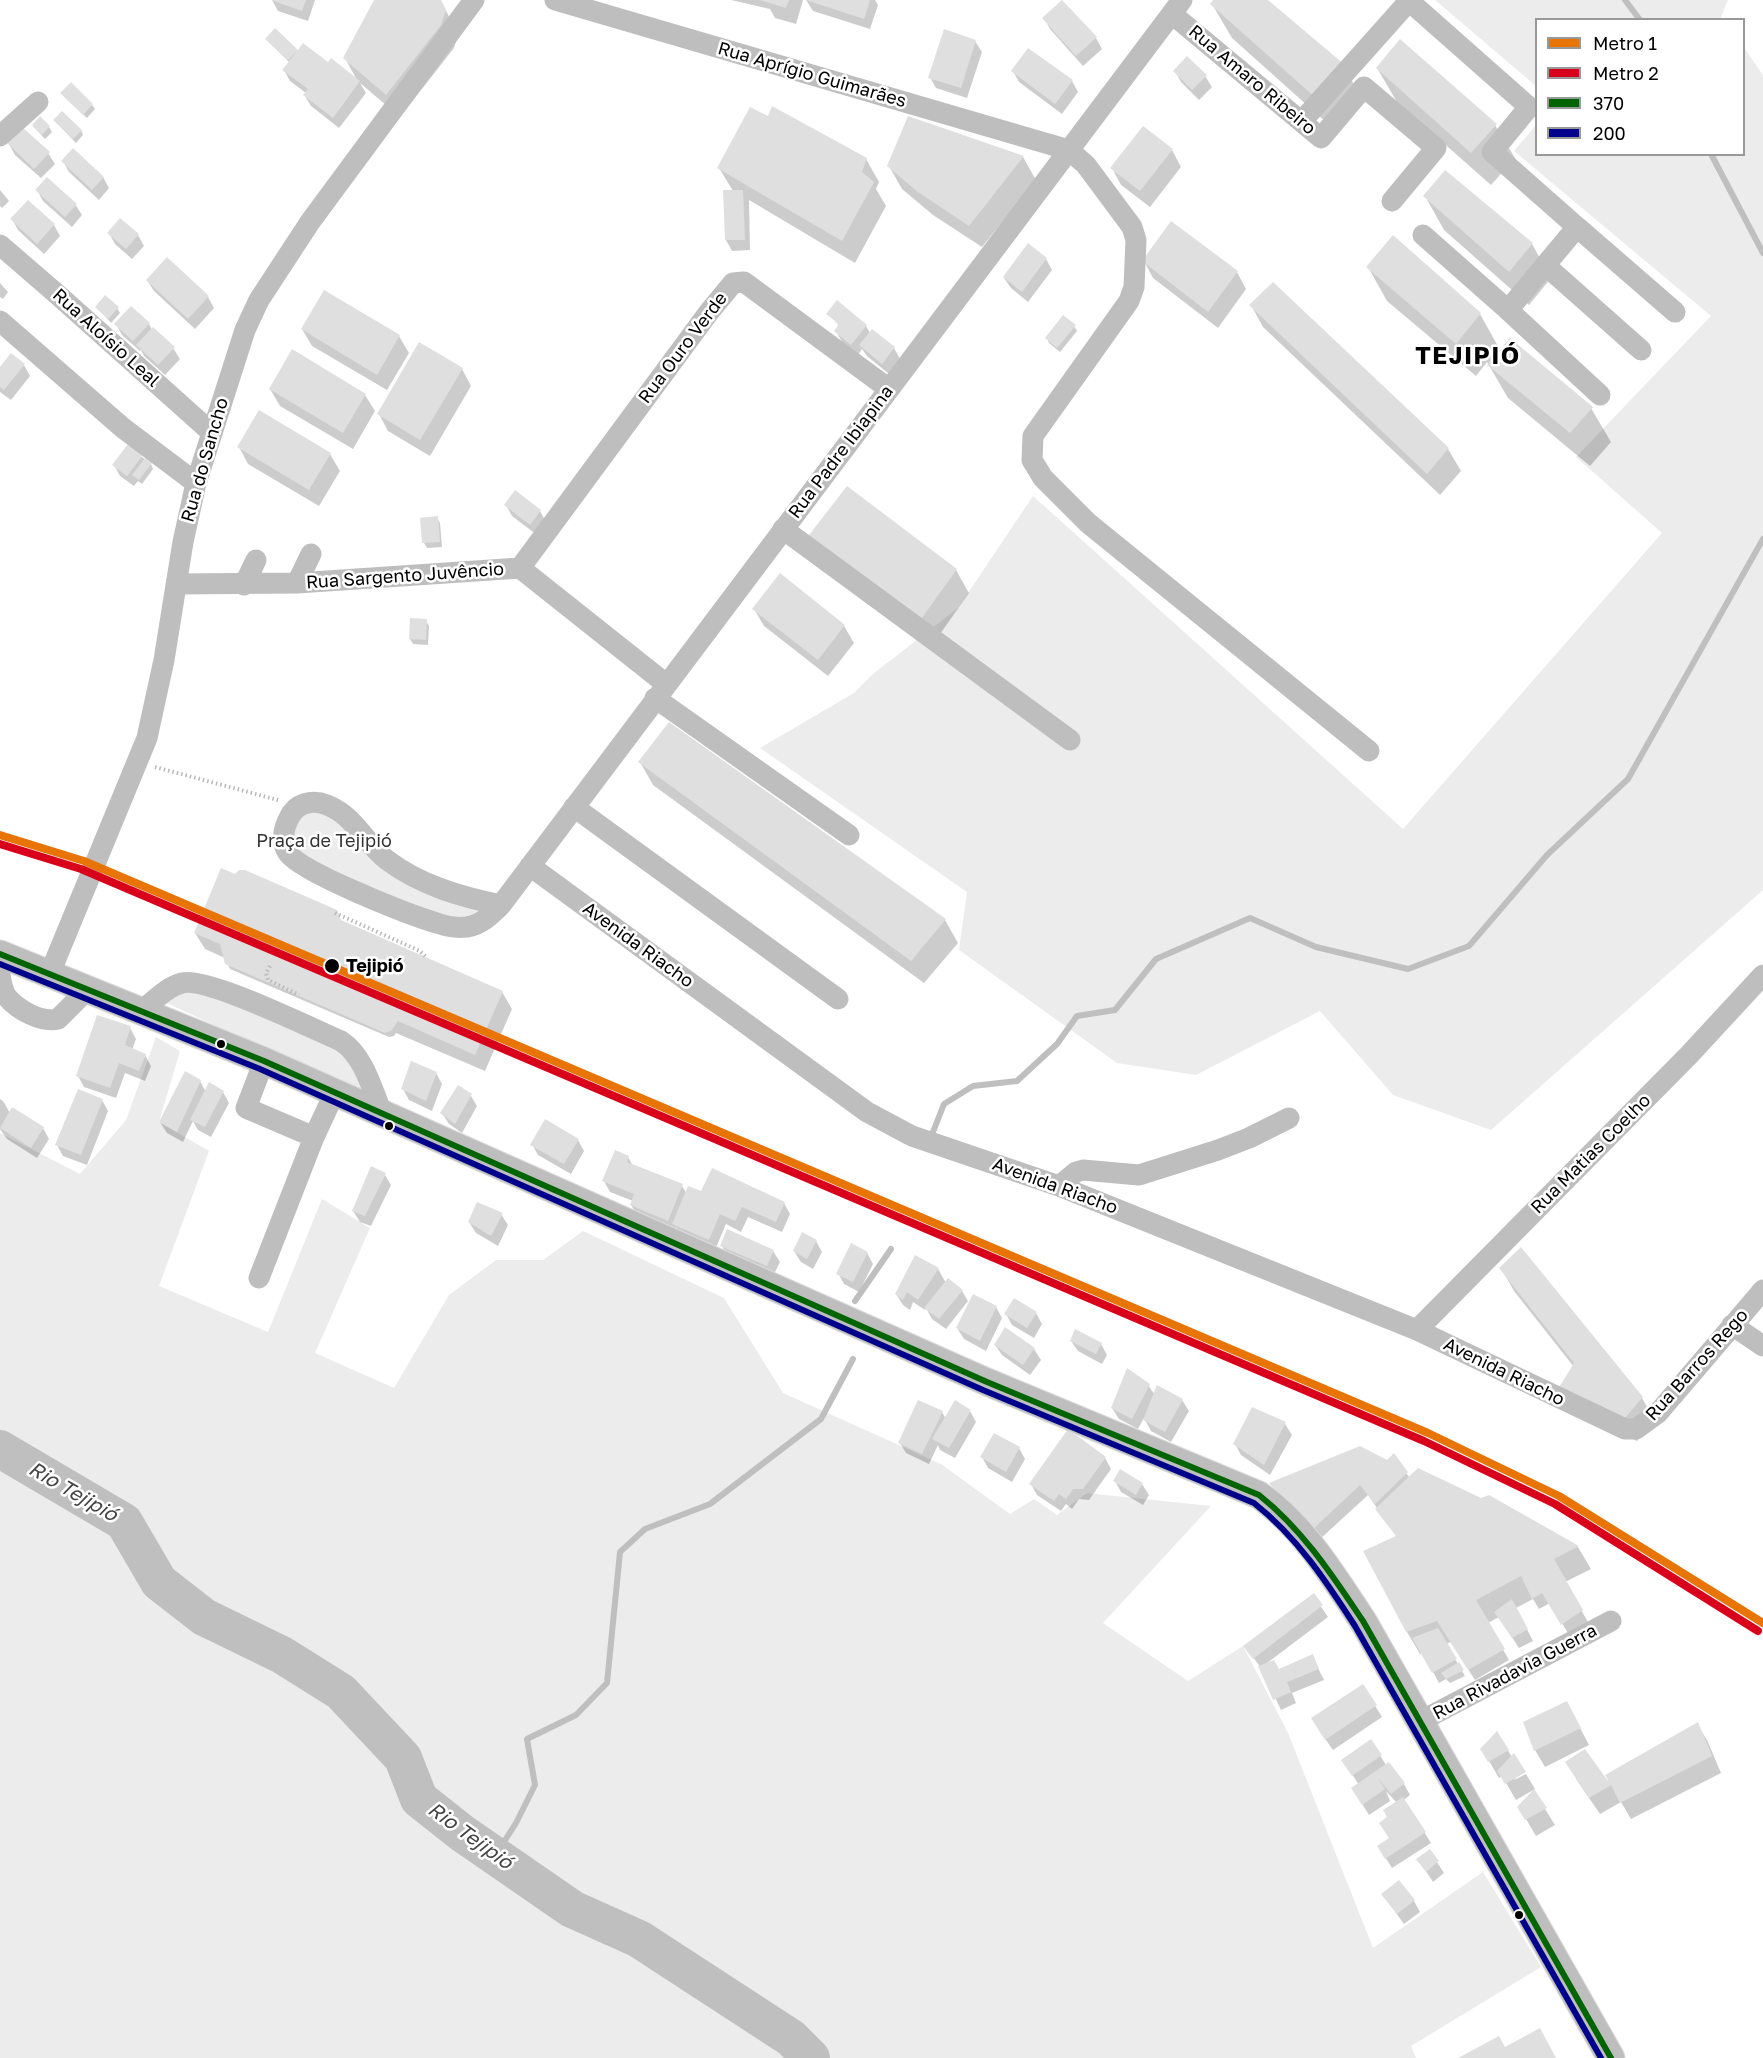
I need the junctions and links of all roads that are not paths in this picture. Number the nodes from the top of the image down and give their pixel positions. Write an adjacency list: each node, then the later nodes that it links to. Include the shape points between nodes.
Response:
1 (474, 0): 19 (street, Rua do Sancho, via 310,222 259,300)
2 (562, 1): 7 (street, Rua Aprígio Guimarães)
3 (1177, 7): 5 (street, Rua Amaro Ribeiro); 7 (street, Rua Padre Ibiapina)
4 (38, 102): 6 (street)
5 (1302, 121): 8 (street, Rua Amaro Ribeiro, via 1321,138 1364,87 1436,148); 9 (street, via 1409,1 1529,107 1492,152)
6 (0, 136)
7 (1069, 150): 17 (street, Rua Padre Ibiapina); 30 (street, via 1086,165 1132,227 1136,240 1134,287 1129,301 1033,436 1032,460 1043,478 1088,524)
8 (1392, 201)
9 (1577, 227): 12 (street); 14 (street)
10 (1423, 235): 13 (street)
11 (0, 245): 19 (street, Rua Aloísio Leal)
12 (1545, 265): 13 (street); 16 (street)
13 (1508, 310): 18 (street)
14 (1675, 312)
15 (0, 321): 20 (street, via 123,428)
16 (1641, 350)
17 (889, 390): 21 (street, Rua Padre Ibiapina); 24 (street, Rua Ouro Verde, via 744,282 734,283)
18 (1600, 395)
19 (211, 432): 20 (street, Rua do Sancho)
20 (196, 483): 26 (street, Rua do Sancho)
21 (783, 530): 28 (street, Rua Padre Ibiapina); 29 (street)
22 (311, 554): 25 (street)
23 (256, 560): 27 (street)
24 (520, 568): 25 (street, Rua Sargento Juvêncio); 28 (street, Rua Sargento Juvêncio)
25 (297, 583): 27 (street, Rua Sargento Juvêncio)
26 (176, 584): 27 (street, Rua Sargento Juvêncio); 36 (street, Rua do Sancho, via 147,738)
27 (244, 585)
28 (661, 691): 31 (street, Rua Padre Ibiapina); 32 (street, Rua Sargento Juvêncio)
29 (1070, 740)
30 (1369, 751)
31 (574, 807): 33 (street, Rua Padre Ibiapina); 39 (street)
32 (849, 835)
33 (530, 866): 34 (street, Rua Padre Ibiapina); 46 (street, Avenida Riacho, via 867,1113 912,1136)
34 (501, 905): 34 (street, Rua Padre Ibiapina, via 481,923 469,927 442,925 306,868 288,853 283,842 284,830 299,805 325,804 354,823 386,860 469,899)
35 (1, 963): 36 (main road); 38 (street, via 1,986 7,996 43,1019 58,1019)
36 (50, 973): 38 (main road)
37 (1763, 975): 50 (street, Rua Matias Coelho)
38 (88, 989): 40 (main road)
39 (838, 999)
40 (140, 1012): 41 (main road); 43 (street, via 183,982 206,984 252,1002 350,1047)
41 (264, 1061): 42 (main road); 45 (street, via 246,1108)
42 (335, 1092): 43 (main road); 45 (street)
43 (382, 1113): 54 (main road, via 987,1382 1259,1495 1288,1519 1326,1565 1363,1621)
44 (1288, 1118): 46 (street, via 1249,1138 1157,1171 1139,1175 1083,1170)
45 (314, 1137): 47 (street)
46 (1059, 1186): 50 (street, Avenida Riacho)
47 (260, 1278)
48 (1763, 1290): 49 (street, Rua Barros Rego)
49 (1732, 1325): 51 (street); 52 (street, Rua Barros Rego, via 1658,1413 1636,1429)
50 (1417, 1330): 52 (street, Avenida Riacho)
51 (1763, 1346)
52 (1625, 1429)
53 (1611, 1621): 54 (street, Rua Rivadavia Guerra)
54 (1419, 1722): 55 (main road)
55 (1611, 2058)

